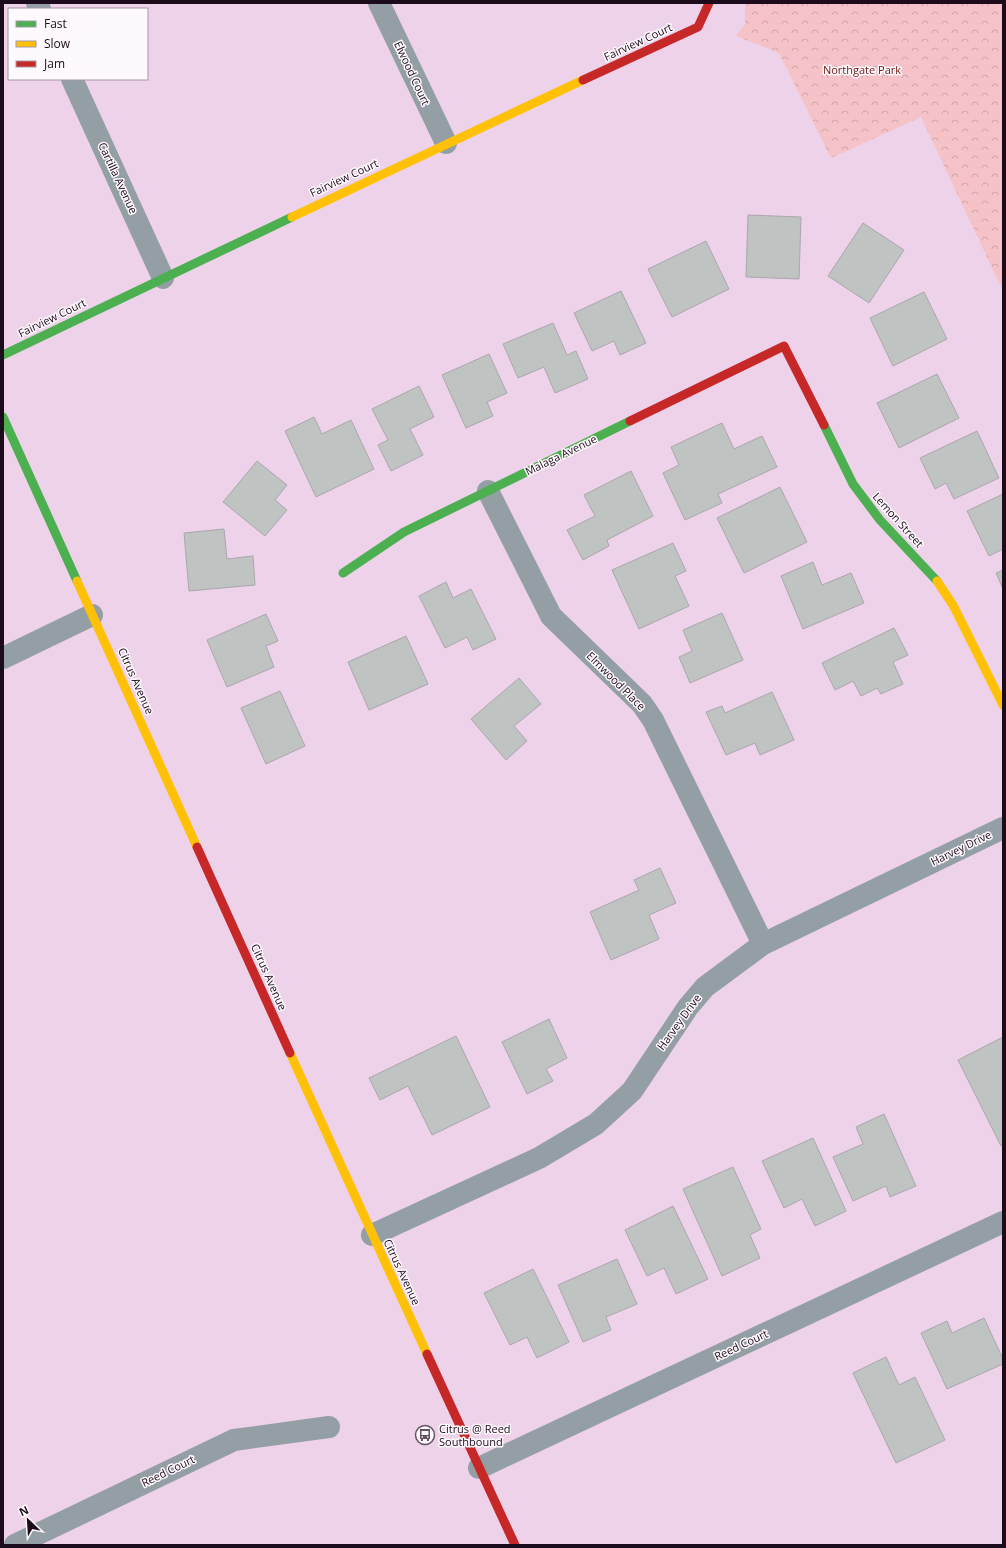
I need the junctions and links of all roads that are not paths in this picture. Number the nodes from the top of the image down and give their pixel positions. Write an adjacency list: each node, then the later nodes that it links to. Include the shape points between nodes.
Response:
1 (379, 3): 4 (street, Elwood Court)
2 (709, 3): 4 (street, Fairview Court, via 698,28)
3 (72, 80): 5 (street, Cartilla Avenue)
4 (446, 143): 5 (street, Fairview Court)
5 (163, 278): 7 (street, Fairview Court)
6 (784, 346): 9 (street, Malaga Avenue); 13 (street, Lemon Street, via 852,484 876,515 942,587)
7 (3, 355)
8 (3, 417): 11 (street, Citrus Avenue)
9 (488, 491): 10 (street, Malaga Avenue, via 404,532); 15 (street, Elmwood Place, via 551,616 642,704 654,720)
10 (343, 573)
11 (92, 615): 12 (street); 17 (street, Citrus Avenue)
12 (3, 658)
13 (1003, 705)
14 (1003, 828): 15 (street, Harvey Drive)
15 (762, 944): 17 (street, Harvey Drive, via 705,987 688,1007 632,1091 596,1124 539,1158)
16 (1003, 1222): 19 (street, Reed Court)
17 (372, 1235): 19 (street, Citrus Avenue)
18 (329, 1427): 20 (street, Reed Court, via 234,1440)
19 (479, 1468): 21 (street, Citrus Avenue)
20 (16, 1545)
21 (515, 1545)

